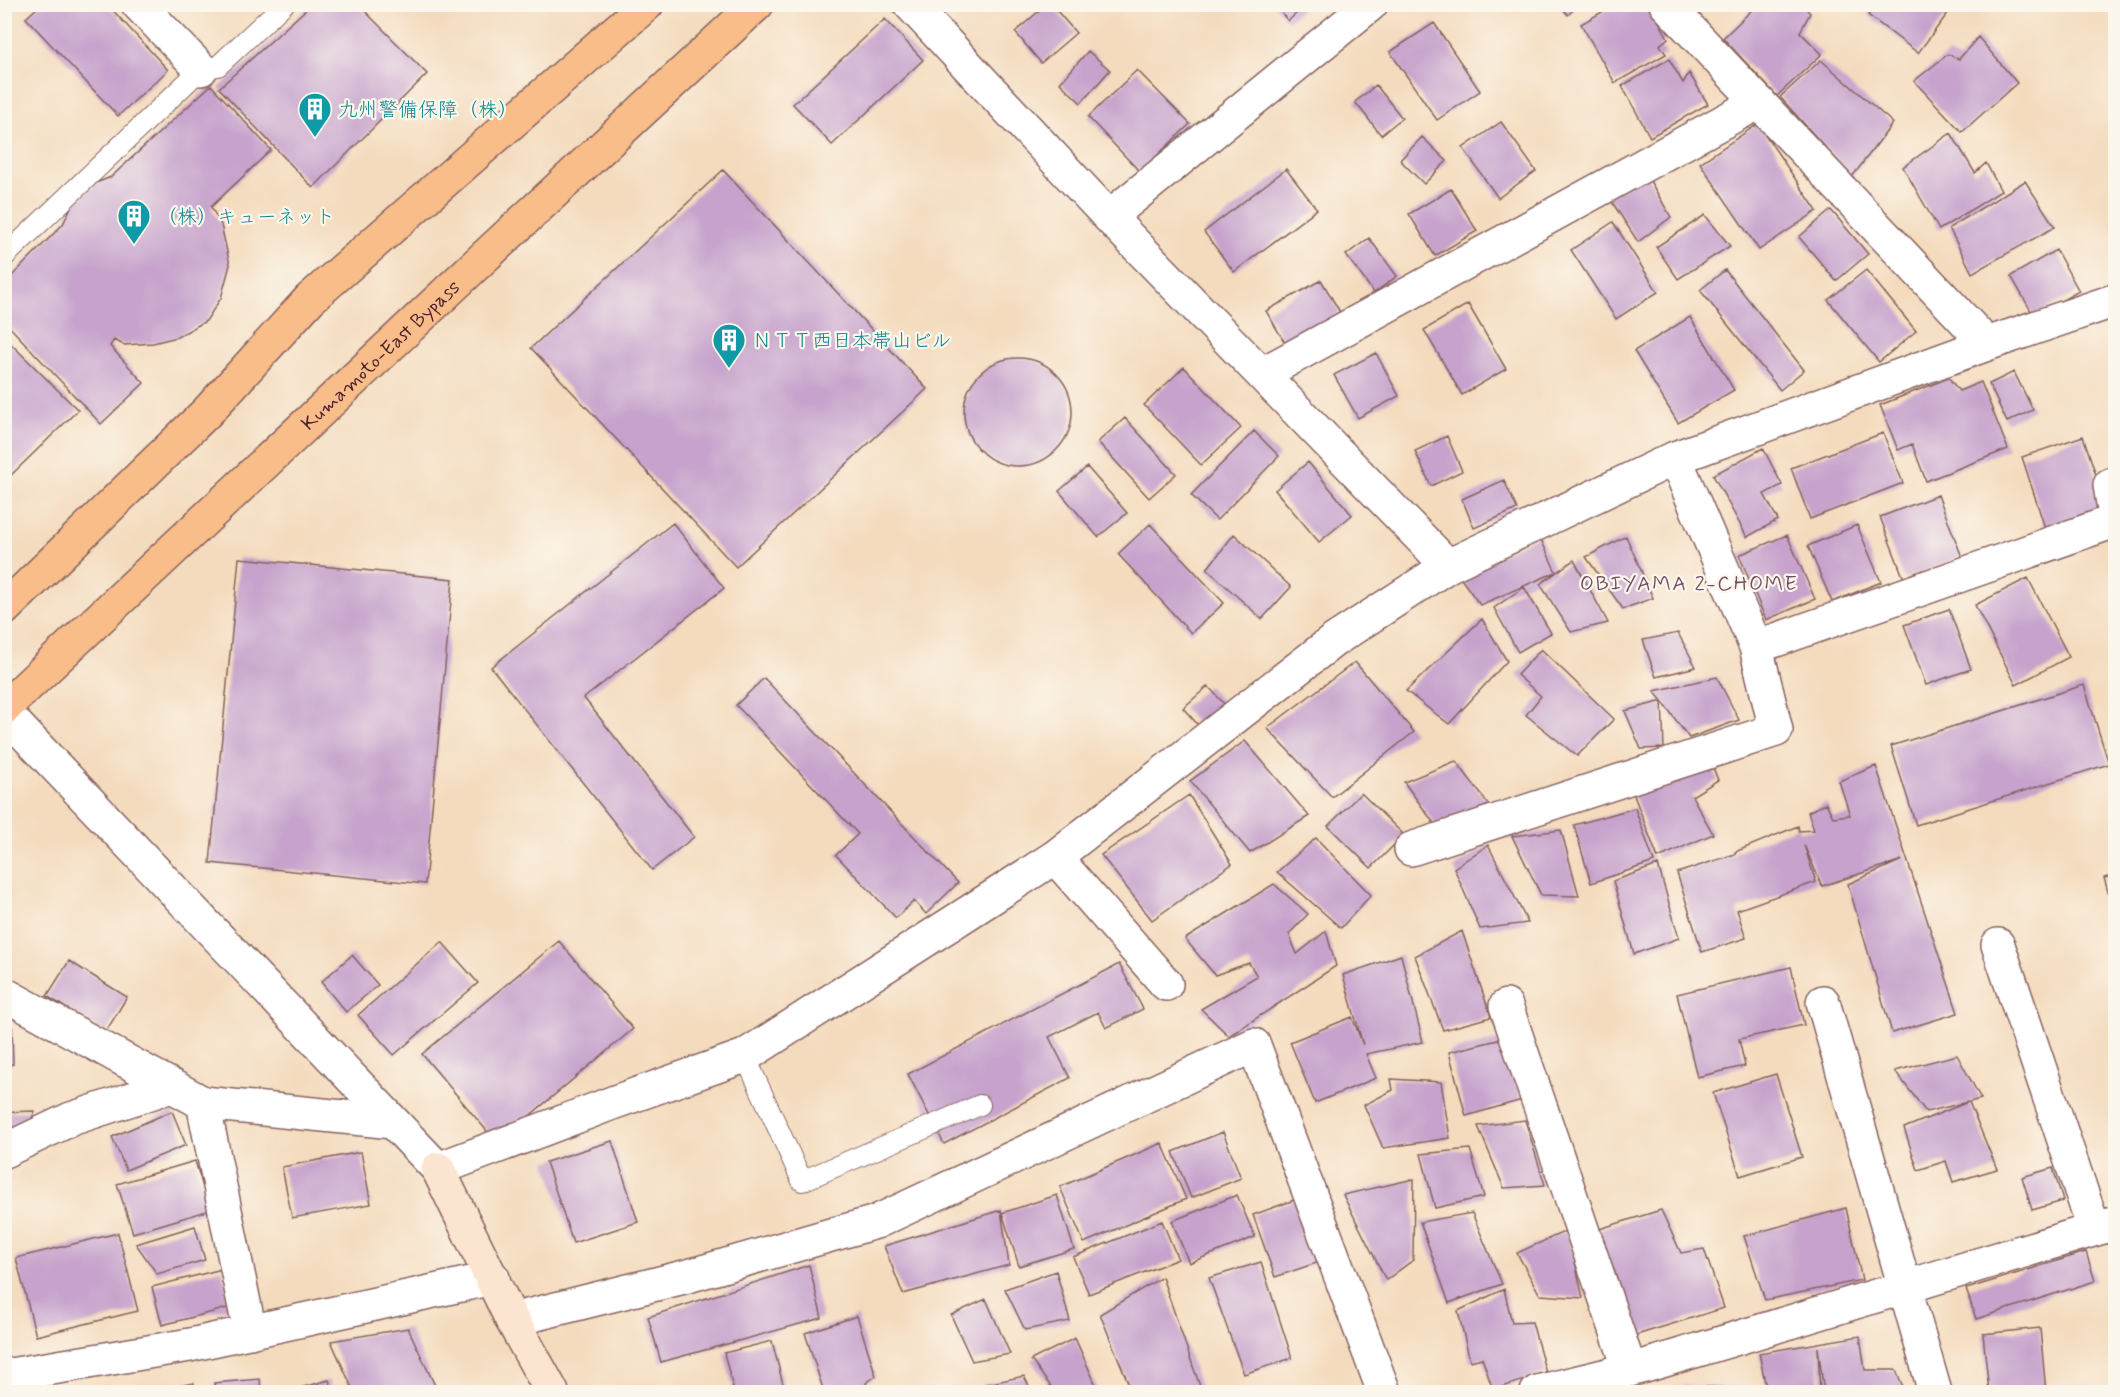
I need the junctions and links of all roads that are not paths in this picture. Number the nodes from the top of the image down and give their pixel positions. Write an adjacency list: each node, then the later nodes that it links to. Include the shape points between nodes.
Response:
1 (138, 4): 8 (street)
2 (284, 4): 8 (lane, via 219,66)
3 (647, 4): 19 (highway, via 310,299 207,412)
4 (757, 4): 21 (highway, Kumamoto-East Bypass)
5 (910, 4): 10 (street)
6 (1371, 4): 10 (street)
7 (1666, 4): 9 (street)
8 (201, 69): 11 (lane)
9 (1759, 102): 13 (street); 14 (street)
10 (1109, 217): 14 (street)
11 (4, 257)
12 (2115, 300): 13 (street)
13 (1987, 344): 15 (street)
14 (1262, 374): 18 (street)
15 (1675, 458): 18 (street); 20 (street)
16 (2115, 483): 17 (street, via 2110,485)
17 (2115, 522): 20 (street)
18 (1448, 566): 23 (street, via 1333,641)
19 (4, 609)
20 (1756, 647): 22 (street, via 1776,730)
21 (4, 710): 33 (street)
22 (1411, 849)
23 (1055, 857): 25 (street); 29 (street)
24 (1998, 945): 36 (street)
25 (1166, 984)
26 (4, 994): 30 (street)
27 (1822, 1002): 38 (street)
28 (1506, 1006): 42 (street)
29 (745, 1056): 32 (lane, via 802,1181); 35 (street)
30 (171, 1086): 31 (street); 34 (street, via 71,1119)
31 (203, 1103): 33 (street); 40 (street)
32 (980, 1105)
33 (393, 1122): 35 (street)
34 (4, 1151)
35 (438, 1169): 37 (street)
36 (2105, 1226): 38 (street)
37 (493, 1278): 39 (street); 40 (street)
38 (1906, 1287): 42 (street); 46 (street)
39 (512, 1320): 43 (street); 44 (street, via 688,1276 876,1222 1254,1045)
40 (250, 1332): 41 (street)
41 (4, 1376)
42 (1642, 1376): 45 (street)
43 (552, 1392)
44 (1384, 1392)
45 (1537, 1392)
46 (1935, 1392)

